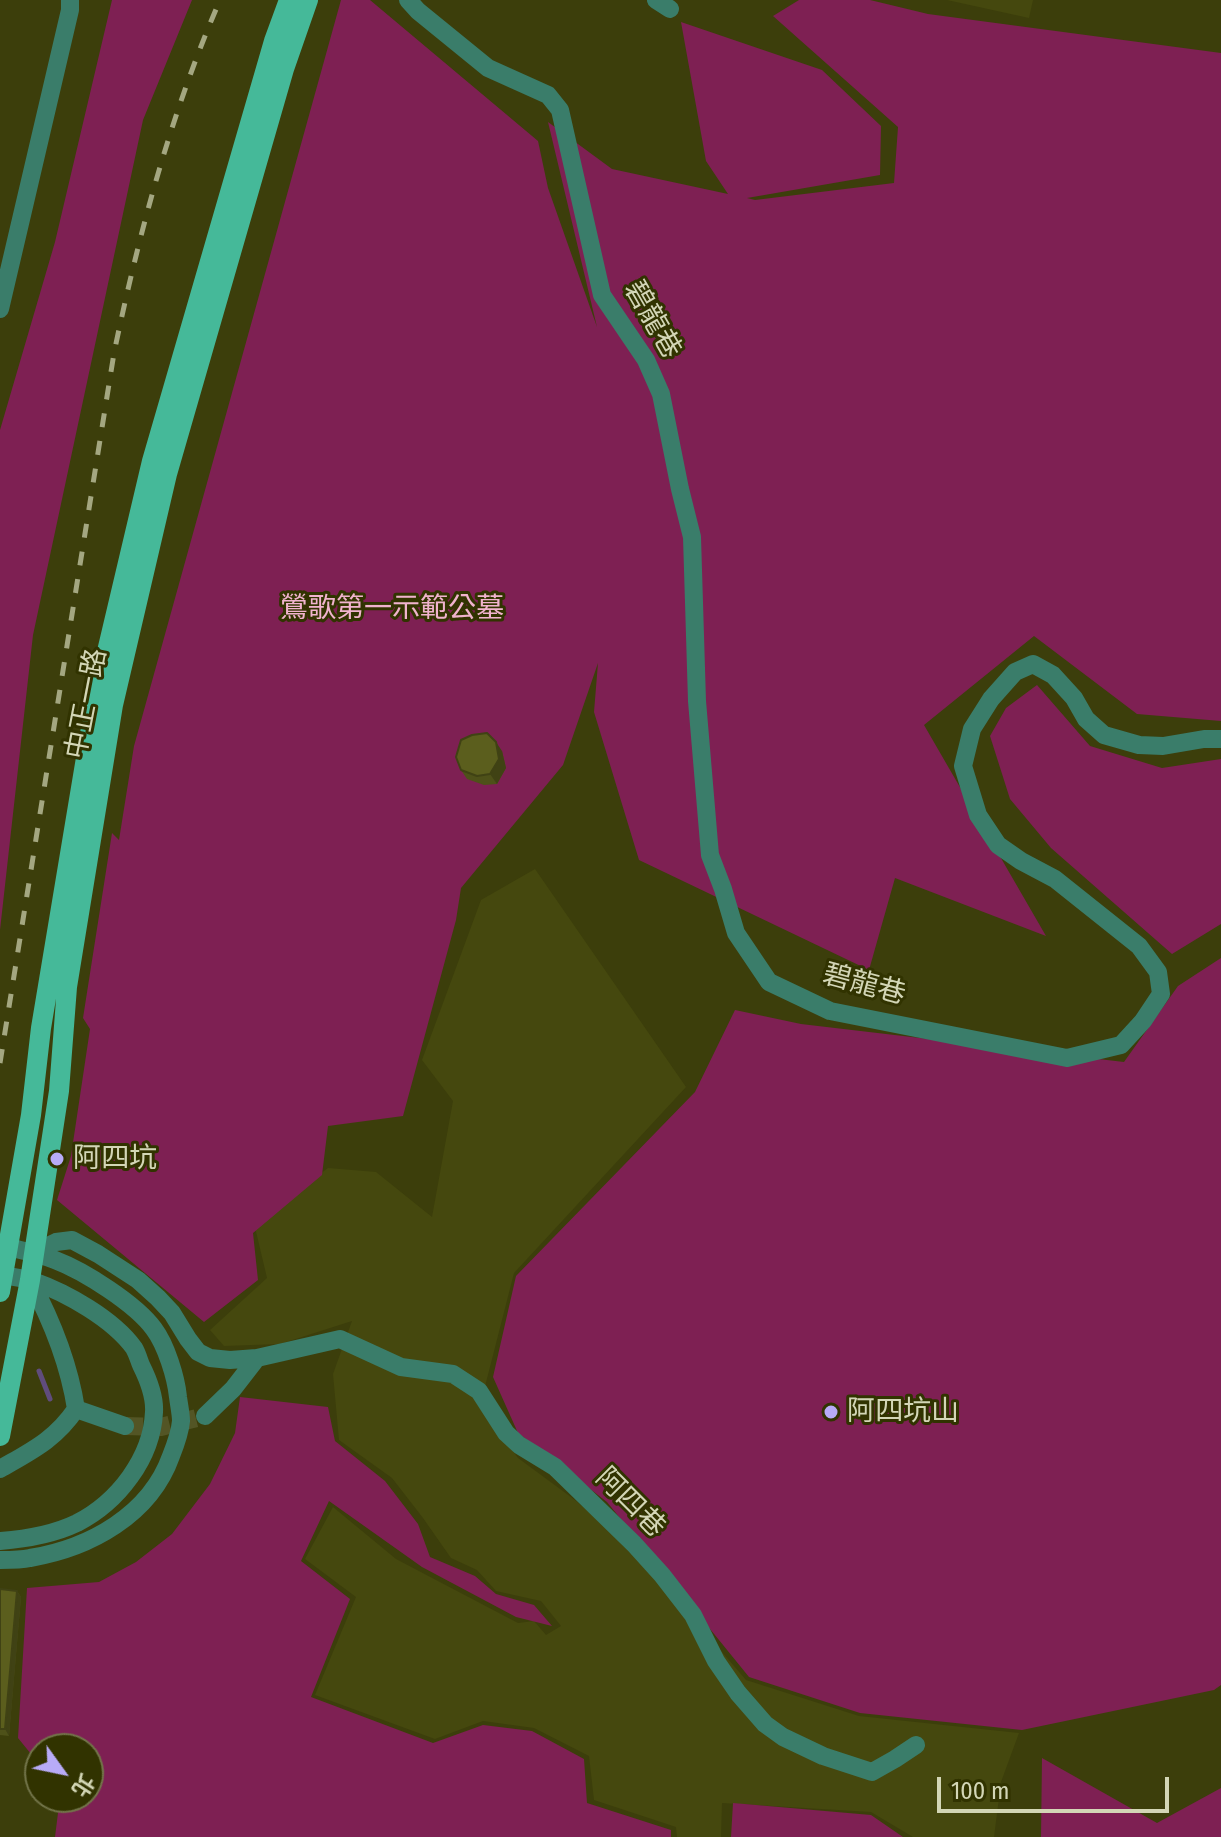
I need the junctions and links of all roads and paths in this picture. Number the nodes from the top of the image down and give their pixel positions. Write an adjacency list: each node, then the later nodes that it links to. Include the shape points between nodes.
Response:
1 (289, 0): 7 (main road, 中正一路, via 152,461 96,698)
2 (308, 0): 8 (main road, 中正一路, via 167,474 113,705 67,987 59,1091)
3 (408, 0): 6 (street, 碧龍巷, via 488,68 548,95 560,110 602,295 646,360 661,394 692,537 697,701 710,855 736,933 769,982 830,1011 1054,1056 1067,1058 1121,1045 1161,994 1158,972 1139,946 1055,879 998,845 978,815 963,766 972,729 1015,672 1033,664 1053,675 1104,735 1163,746)
4 (72, 3): 5 (street)
5 (0, 309)
6 (1221, 739)
7 (8, 1247): 8 (street); 10 (main road, 中正一路)
8 (33, 1253): 9 (main road, 中正一路); 11 (street, 阿四巷, via 72,1240 148,1289 198,1352 210,1358); 18 (street, via 69,1266 128,1302 154,1329 177,1382 181,1421 165,1474 147,1500 119,1524 57,1552)
9 (30, 1280): 10 (street); 12 (street, via 55,1331); 15 (main road, 中正一路); 17 (street, via 109,1322 134,1349 154,1409 135,1470 110,1500 77,1522 36,1538)
10 (2, 1283)
11 (257, 1358): 13 (street); 19 (street, 阿四巷, via 340,1339 401,1367 453,1374 479,1391 506,1433 555,1467 662,1575 693,1615 738,1693 765,1724 823,1756 872,1772)
12 (76, 1409): 14 (street); 16 (street, via 49,1439)
13 (205, 1416)
14 (125, 1426)
15 (0, 1436)
16 (0, 1469)
17 (5, 1540)
18 (3, 1560)
19 (916, 1745)

